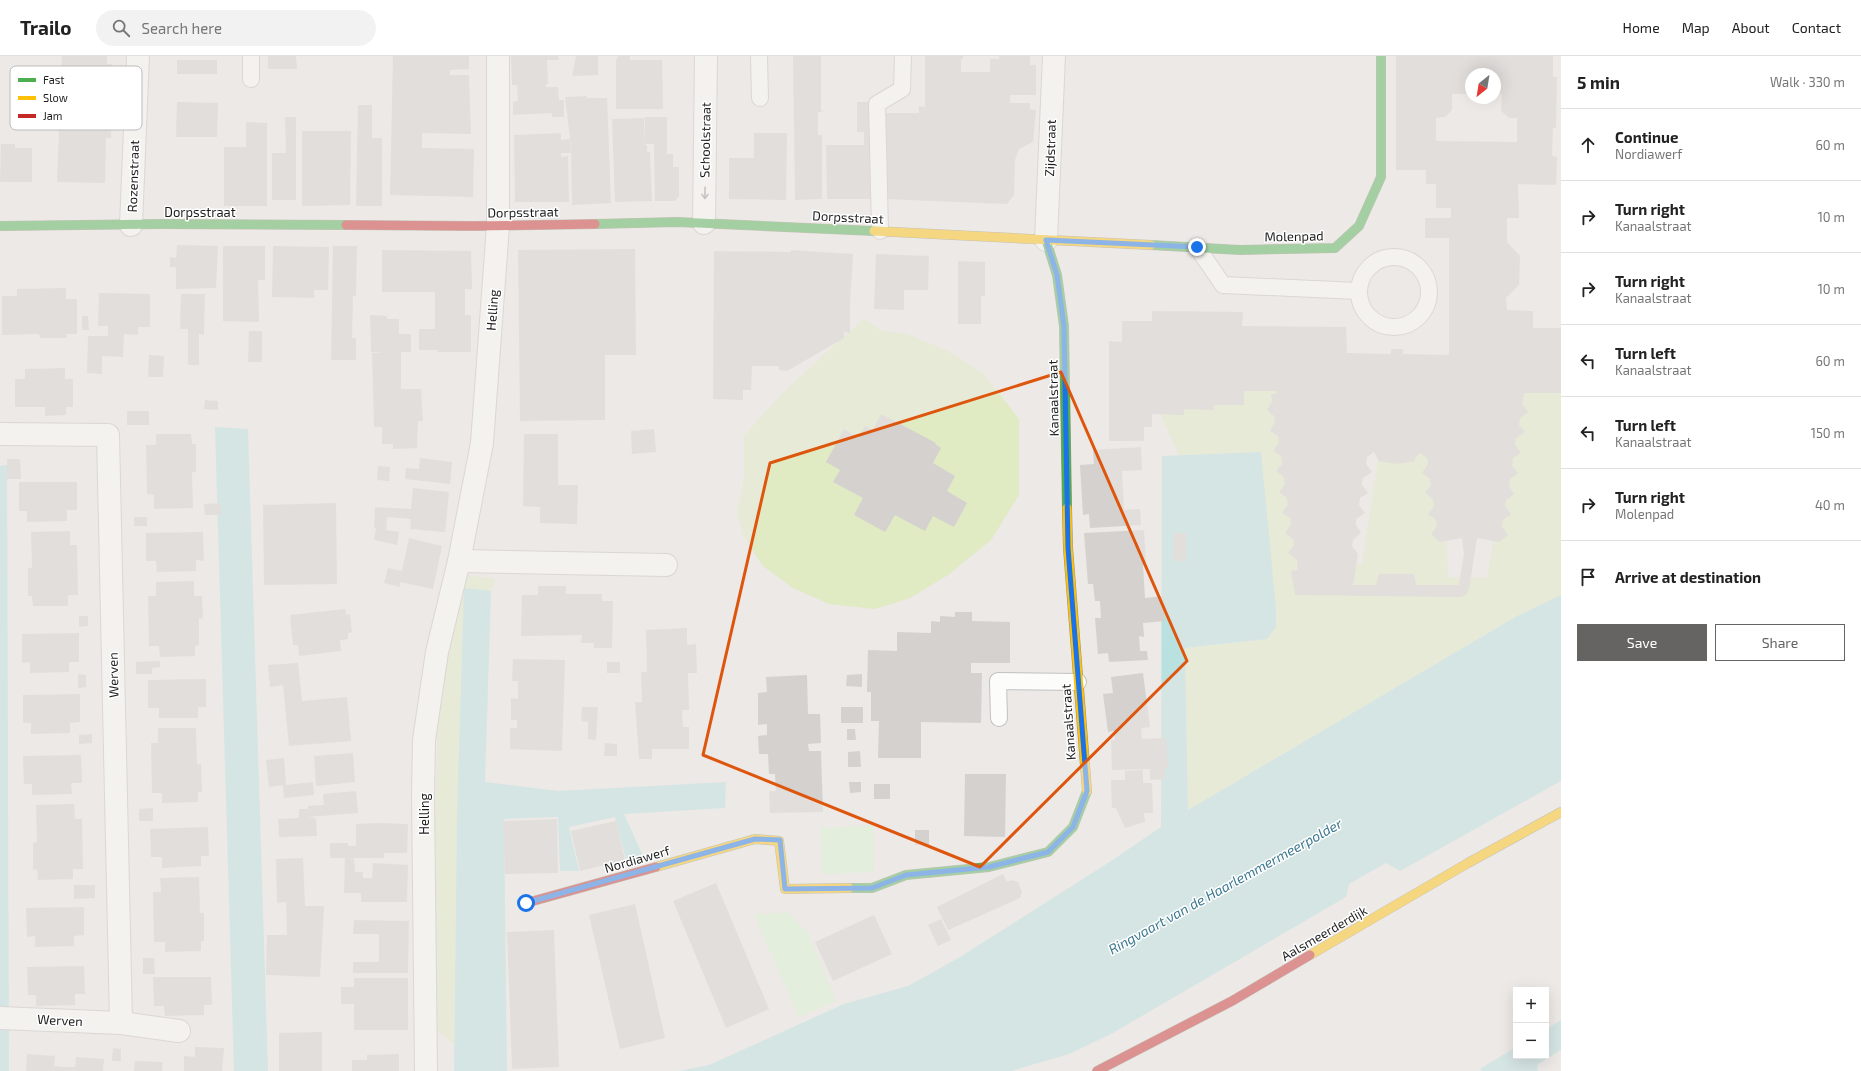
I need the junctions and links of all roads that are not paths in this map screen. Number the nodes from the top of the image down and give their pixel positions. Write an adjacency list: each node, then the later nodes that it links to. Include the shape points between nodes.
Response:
1 (138, 56): 9 (street, Rozenstraat)
2 (251, 56): 10 (lane)
3 (498, 56): 16 (street, Helling)
4 (706, 56): 13 (street, Schoolstraat, one-way to 13)
5 (759, 56): 11 (lane)
6 (903, 56): 17 (lane, via 902,89 877,104)
7 (1054, 56): 18 (street, Zijdstraat)
8 (1381, 56): 19 (street, Molenpad, via 1381,177 1359,226 1336,248 1240,250)
9 (138, 66)
10 (251, 79)
11 (760, 98)
12 (135, 130): 14 (street, Rozenstraat)
13 (704, 223): 16 (street, Dorpsstraat); 17 (street, Dorpsstraat)
14 (132, 224): 15 (street, Dorpsstraat); 16 (street, Dorpsstraat)
15 (0, 226)
16 (498, 226): 22 (street, Helling, via 482,444)
17 (880, 231): 18 (street, Dorpsstraat)
18 (1046, 240): 19 (street, Molenpad); 24 (street, Kanaalstraat, via 1057,275 1064,326 1068,548)
19 (1197, 247): 20 (lane, via 1223,285)
20 (1358, 291): 20 (lane, via 1360,304 1366,315 1376,323 1396,328 1408,325 1419,318 1426,309 1430,292 1428,280 1421,269 1402,257 1389,257 1377,261 1368,268 1361,279)
21 (0, 434): 30 (street, Werven, via 108,435)
22 (459, 561): 23 (street); 32 (street, Helling, via 437,652 424,740)
23 (666, 566)
24 (1078, 682): 25 (lane, via 998,681); 27 (street, Kanaalstraat, via 1087,791 1073,827 1048,852 989,867 906,875 872,888 785,889 780,840)
25 (999, 718)
26 (1561, 812): 33 (street, Aalsmeerderdijk, via 1461,867 1232,1001)
27 (755, 839): 28 (street, Nordiawerf)
28 (526, 903)
29 (7, 1018): 30 (street, Werven)
30 (121, 1023): 31 (street, Werven)
31 (180, 1031)
32 (426, 1071)
33 (1097, 1071)

